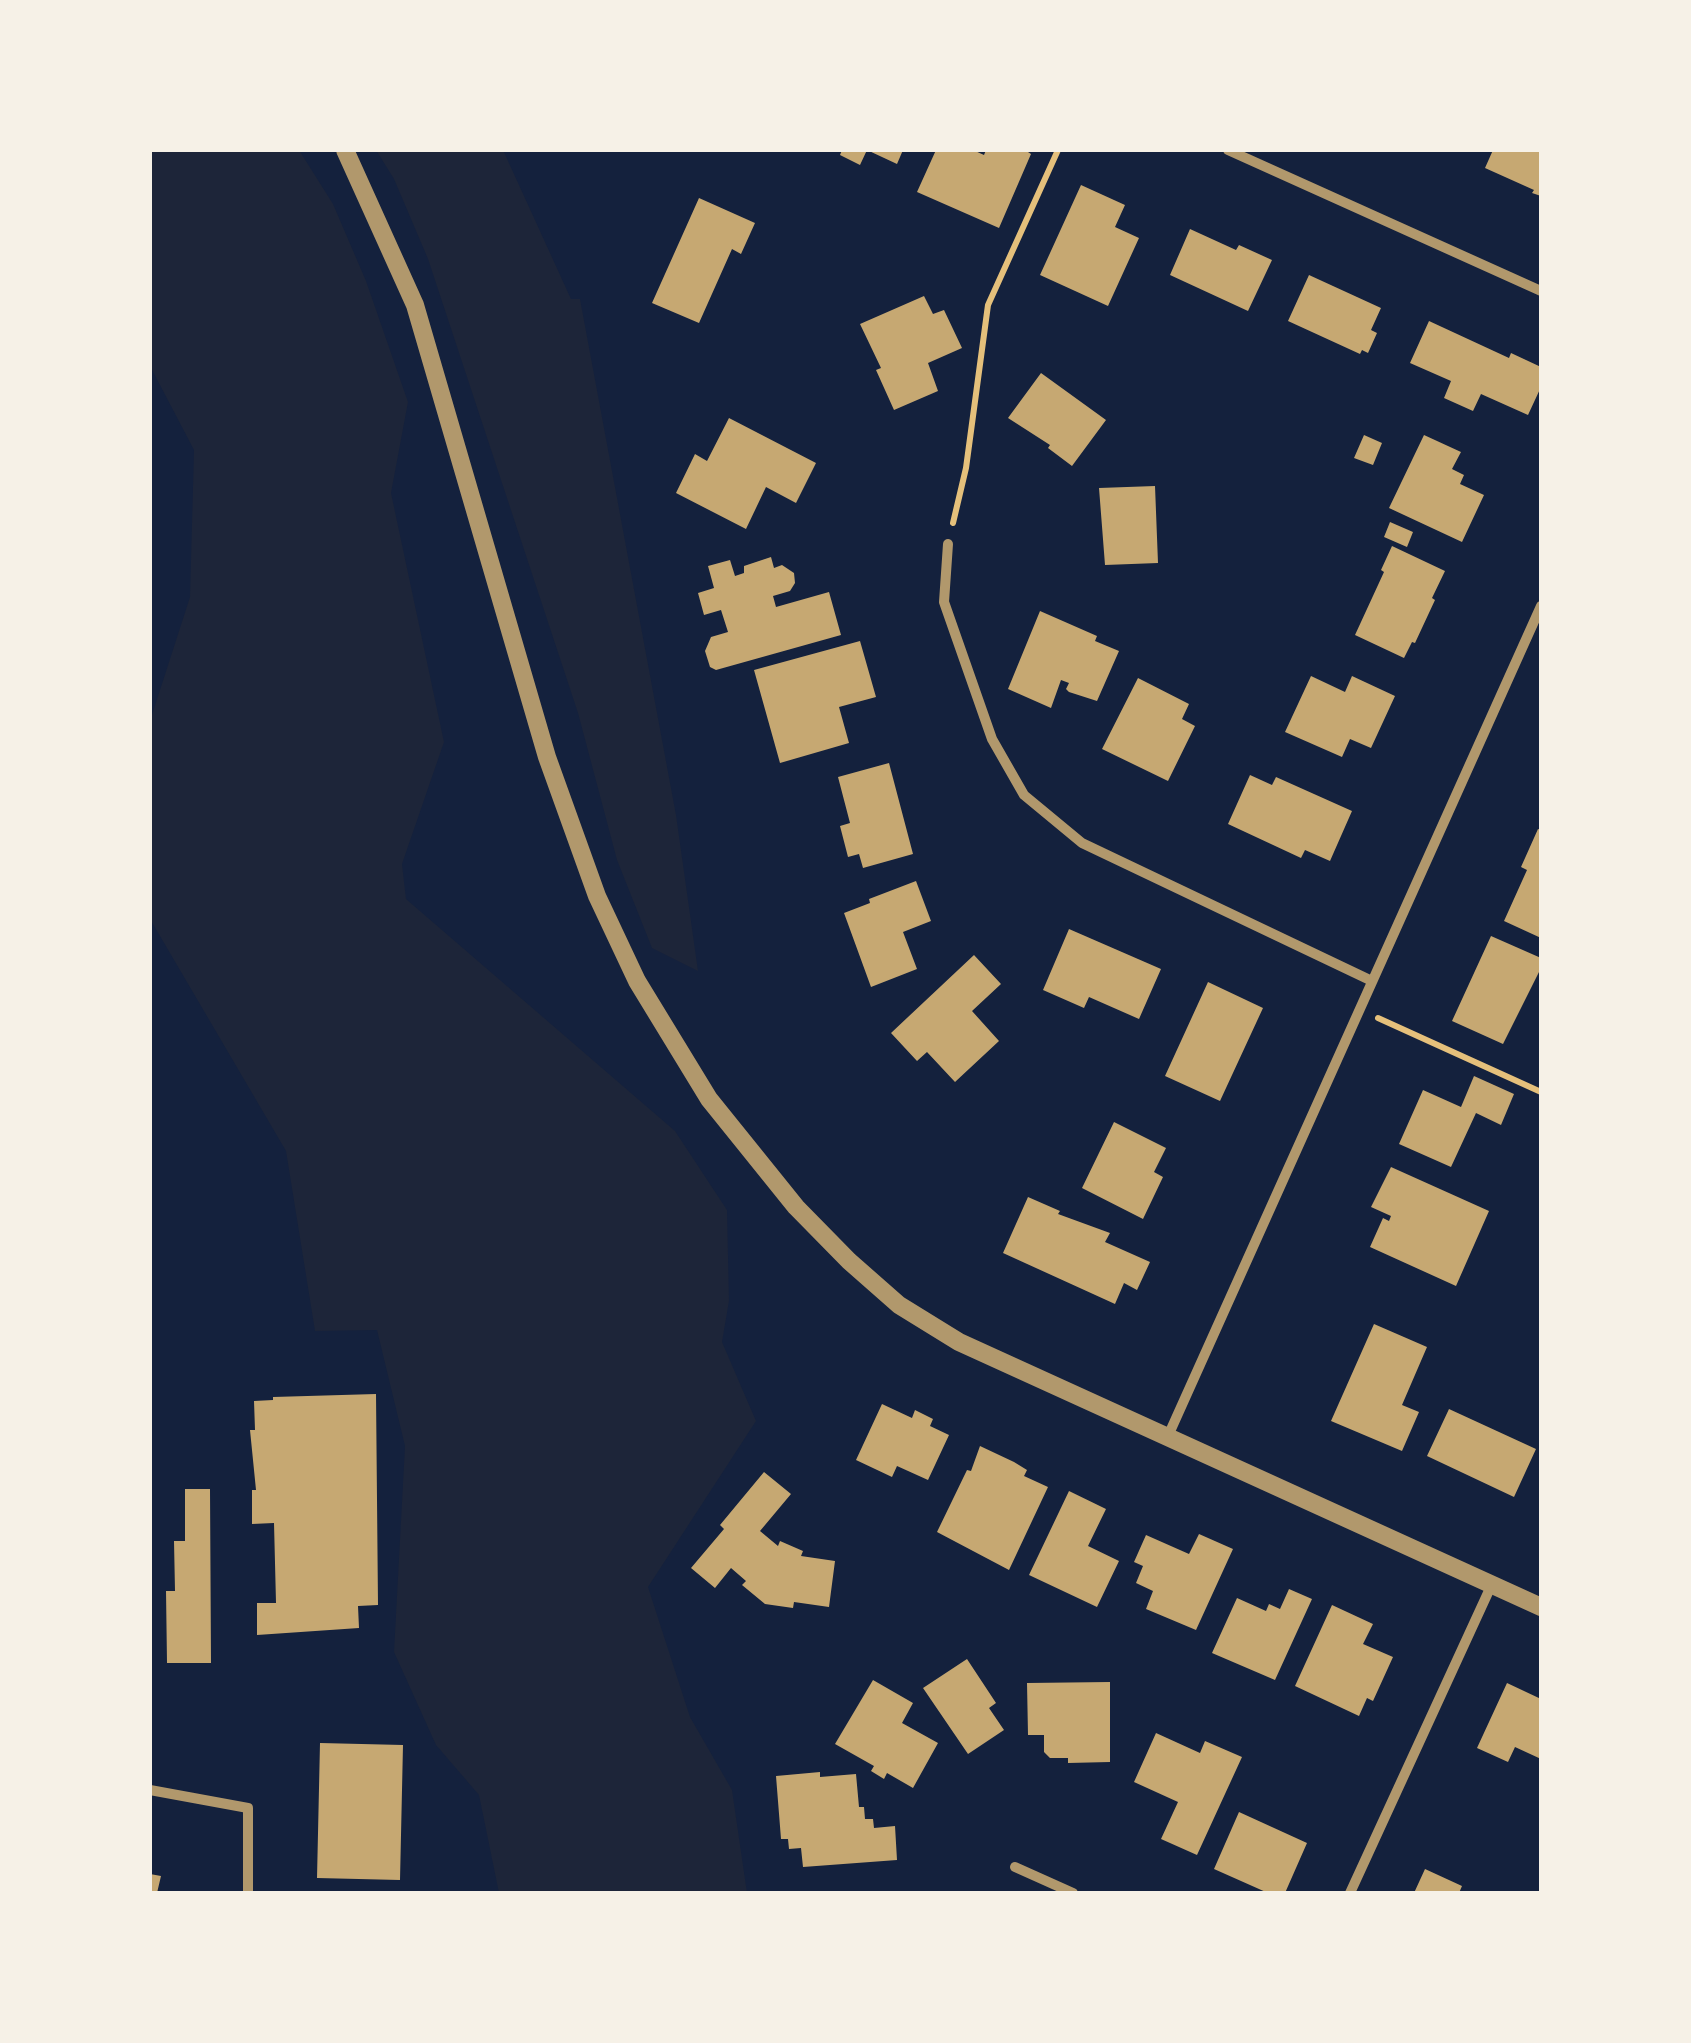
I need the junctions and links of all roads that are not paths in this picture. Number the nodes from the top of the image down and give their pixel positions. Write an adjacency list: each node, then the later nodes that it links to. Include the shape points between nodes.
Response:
1 (344, 150): 7 (street, via 415,305 574,838 637,980 675,1047 796,1207 899,1306 959,1342)
2 (1228, 150): 3 (street)
3 (1541, 290)
4 (948, 544): 6 (street, via 944,602 992,739 1024,794 1082,843)
5 (1541, 606): 6 (street)
6 (1372, 980): 7 (street)
7 (1168, 1436): 8 (street)
8 (1492, 1584): 9 (street); 14 (street)
9 (1541, 1607)
10 (150, 1790): 12 (street, via 248,1808)
11 (1015, 1867): 13 (street)
12 (248, 1893)
13 (1073, 1893)
14 (1350, 1893)

